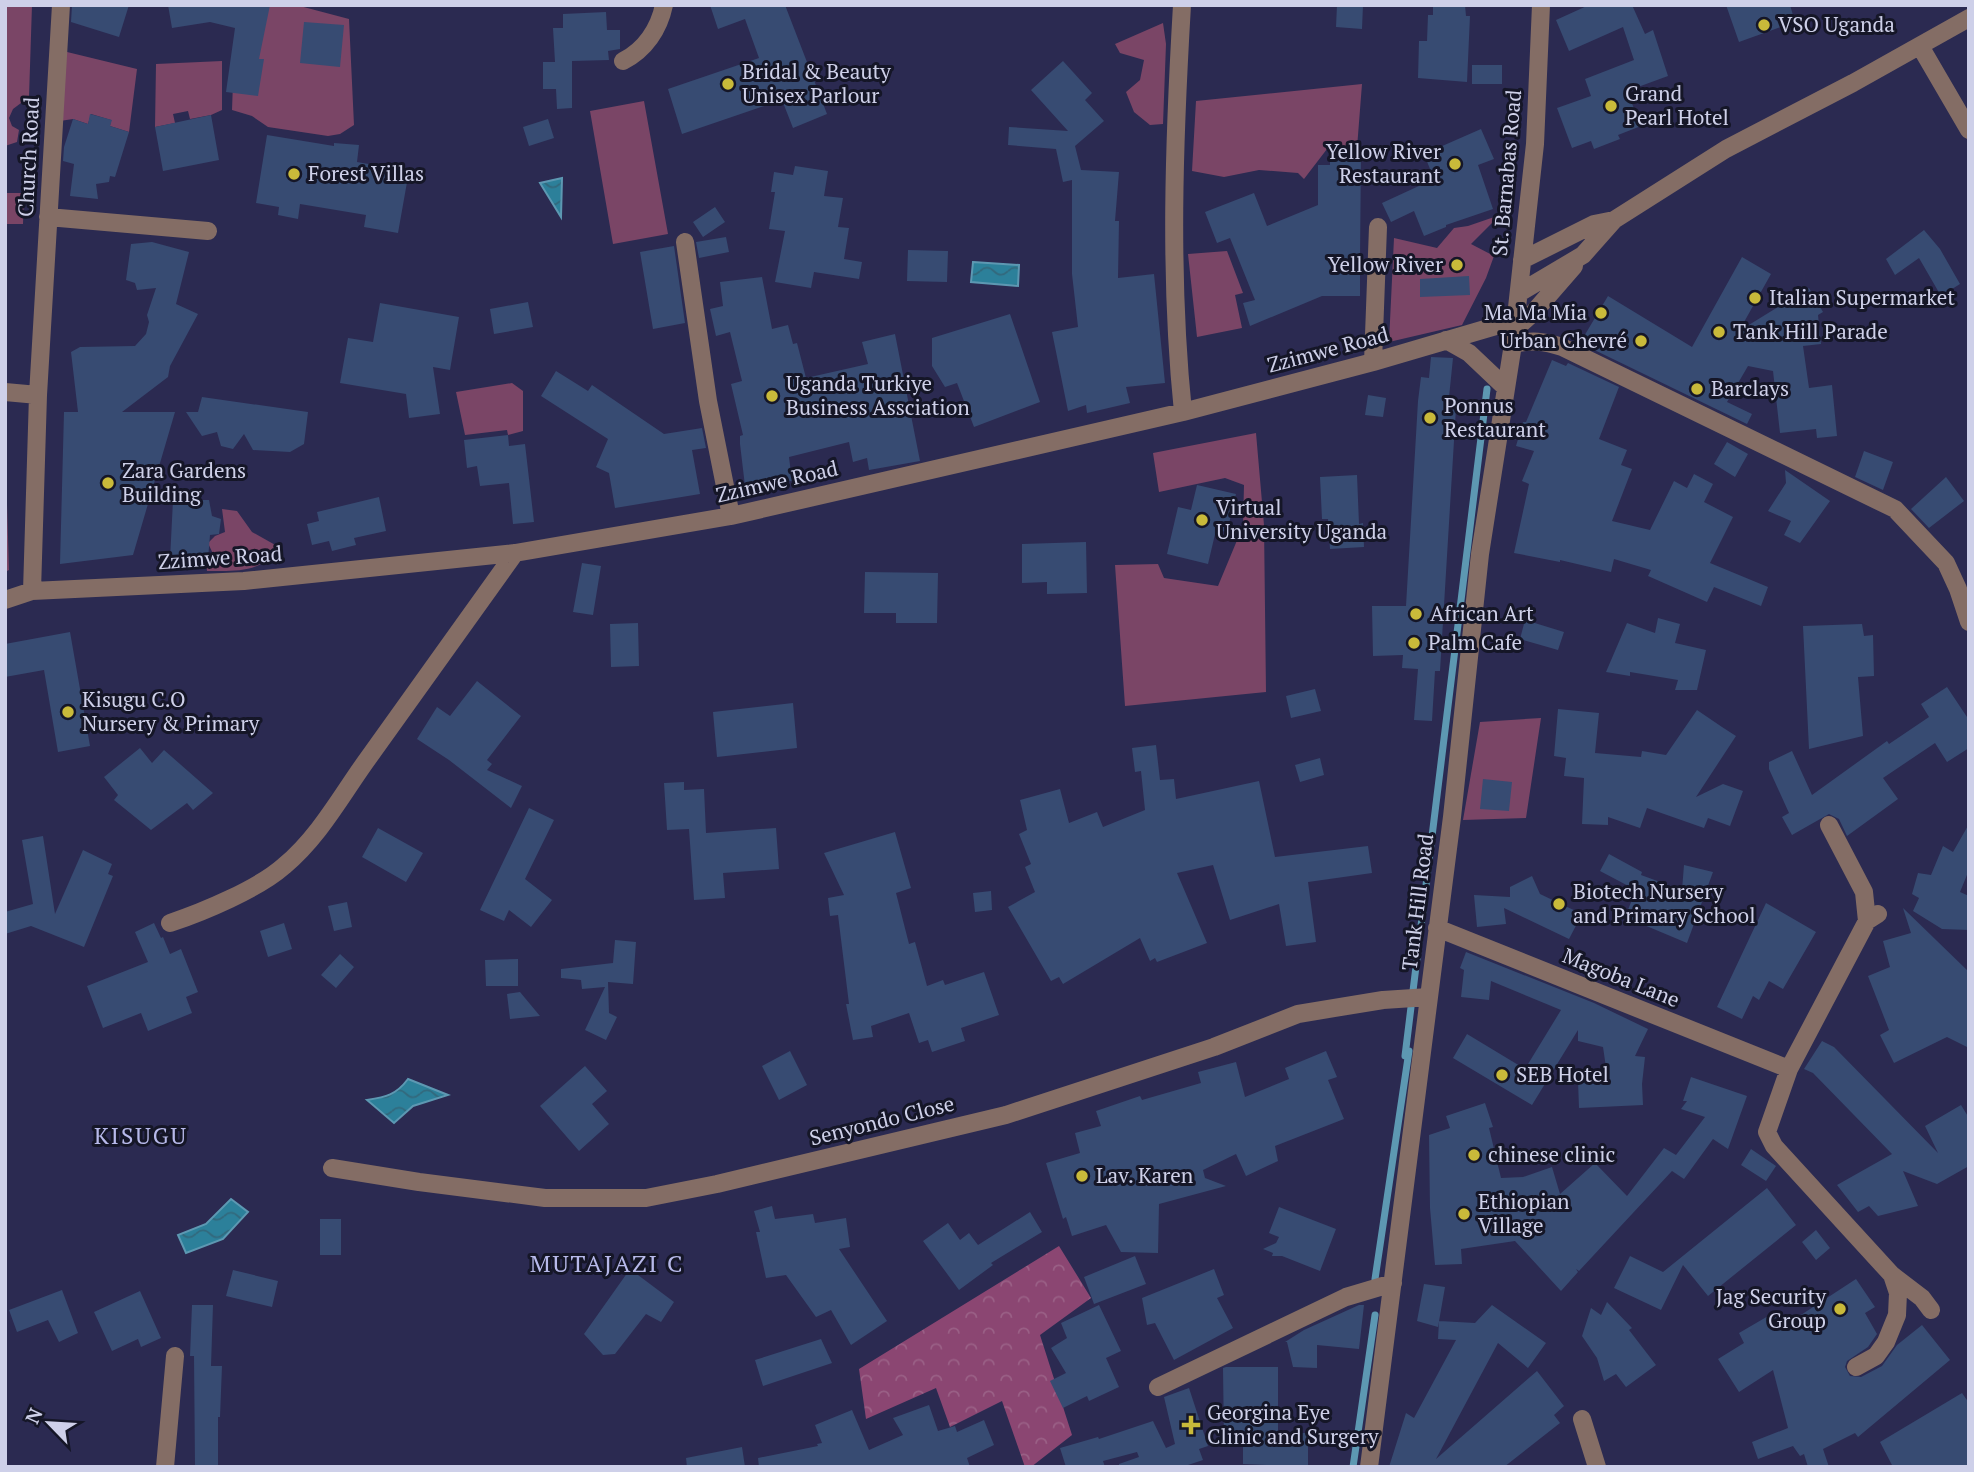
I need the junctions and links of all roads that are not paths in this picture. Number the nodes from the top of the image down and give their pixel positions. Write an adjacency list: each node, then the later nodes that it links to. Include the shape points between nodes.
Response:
1 (61, 5): 9 (street, Church Road)
2 (664, 5): 7 (street, via 645,46)
3 (1182, 5): 23 (street, via 1173,264)
4 (1541, 5): 15 (street, St. Barnabas Road, via 1535,144)
5 (1969, 18): 6 (street)
6 (1920, 46): 8 (street); 10 (street, via 1726,149)
7 (624, 61)
8 (1969, 130)
9 (48, 217): 12 (street); 22 (street, Church Road)
10 (1614, 220): 14 (street); 15 (street, via 1594,224)
11 (1378, 228): 19 (street)
12 (208, 231)
13 (685, 242): 24 (street, via 708,401)
14 (1583, 255): 16 (street); 17 (street)
15 (1522, 260): 16 (street, St. Barnabas Road)
16 (1519, 293): 17 (street, St. Barnabas Road)
17 (1515, 331): 18 (street, Zzimwe Road); 20 (street, Tank Hill Road); 28 (street, via 1562,347 1895,509 1946,563)
18 (1446, 340): 19 (street, Zzimwe Road); 20 (street, via 1469,353)
19 (1373, 362): 23 (street, Zzimwe Road)
20 (1506, 388): 31 (street, Tank Hill Road, via 1479,554)
21 (5, 392): 22 (street)
22 (38, 395): 26 (street, Church Road)
23 (1183, 412): 24 (street, Zzimwe Road)
24 (732, 516): 25 (street, Zzimwe Road)
25 (515, 553): 26 (street, Zzimwe Road, via 244,582); 30 (street, via 301,851 282,869 252,886)
26 (32, 591): 27 (street, Zzimwe Road)
27 (5, 600)
28 (1969, 622)
29 (1829, 825): 33 (street, via 1872,917)
30 (170, 923)
31 (1437, 928): 32 (street, Tank Hill Road); 33 (street, Magoba Lane)
32 (1429, 997): 34 (street, Senyondo Close, via 1298,1014 1214,1047 1006,1115 646,1198 545,1198); 36 (street, Tank Hill Road)
33 (1789, 1069): 35 (street, via 1767,1132 1774,1146)
34 (332, 1168)
35 (1892, 1275): 37 (street); 39 (street, via 1898,1293 1897,1315 1876,1356)
36 (1393, 1283): 40 (street, via 1346,1297); 43 (street, Tank Hill Road)
37 (1931, 1310)
38 (175, 1356): 42 (street)
39 (1856, 1367)
40 (1158, 1387)
41 (1582, 1419): 44 (street)
42 (165, 1467)
43 (1369, 1467)
44 (1597, 1467)

